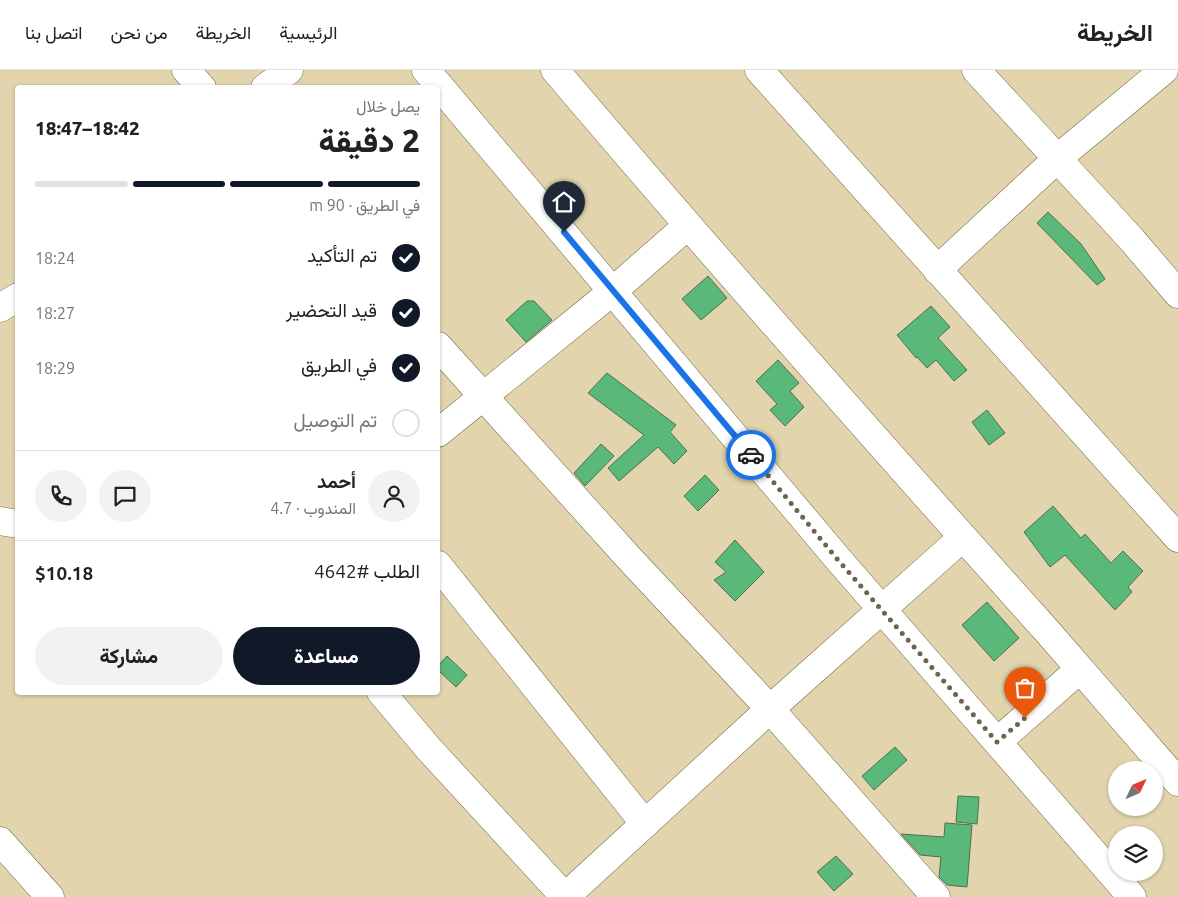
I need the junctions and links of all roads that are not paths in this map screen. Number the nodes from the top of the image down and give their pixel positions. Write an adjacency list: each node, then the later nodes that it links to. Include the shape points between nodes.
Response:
1 (186, 70): 8 (street)
2 (289, 70): 9 (street)
3 (426, 70): 10 (street)
4 (555, 70): 13 (street)
5 (759, 70): 14 (street)
6 (976, 70): 12 (street)
7 (1166, 75): 12 (street)
8 (199, 85)
9 (269, 85)
10 (439, 85)
11 (440, 87): 15 (street)
12 (1058, 158): 14 (street); 16 (street)
13 (687, 226): 15 (street); 24 (street)
14 (937, 270): 25 (street)
15 (613, 291): 20 (street); 27 (street)
16 (1178, 294)
17 (15, 299): 18 (street)
18 (0, 308)
19 (440, 348): 20 (street)
20 (484, 397): 21 (street); 30 (street)
21 (440, 431)
22 (0, 521): 23 (street)
23 (15, 524)
24 (962, 538): 27 (street); 28 (street)
25 (1178, 538)
26 (440, 568): 33 (street)
27 (882, 609): 30 (street); 31 (street)
28 (1080, 669): 31 (street); 32 (street)
29 (384, 695): 36 (street)
30 (770, 709): 33 (street); 37 (street)
31 (997, 742): 38 (street)
32 (1178, 782)
33 (645, 824): 36 (street)
34 (0, 841): 35 (street)
35 (50, 897)
36 (565, 897)
37 (936, 897)
38 (1132, 897)

